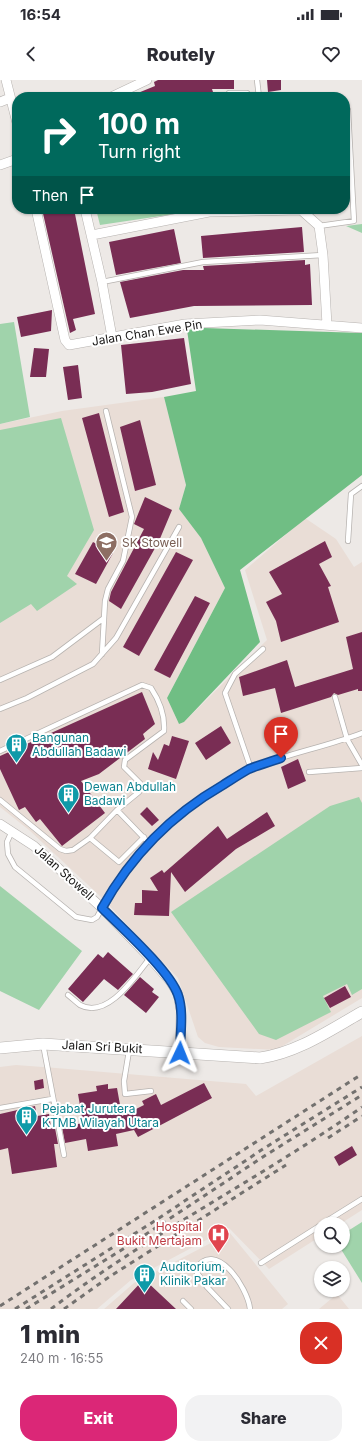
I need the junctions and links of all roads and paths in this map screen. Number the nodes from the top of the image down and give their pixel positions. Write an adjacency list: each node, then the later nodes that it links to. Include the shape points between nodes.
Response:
1 (6, 80): 6 (street)
2 (146, 80): 4 (street)
3 (257, 80): 5 (lane)
4 (121, 92)
5 (258, 92)
6 (10, 98): 7 (street); 8 (street)
7 (0, 102)
8 (12, 105)
9 (350, 147): 16 (lane, via 354,221)
10 (12, 161): 11 (street)
11 (0, 165)
12 (37, 214): 22 (street, Jalan Chan Ewe Pin, via 65,340 69,345 76,345)
13 (86, 214): 17 (street)
14 (194, 214): 17 (street)
15 (306, 214): 16 (street)
16 (319, 226): 18 (street)
17 (92, 235): 19 (street)
18 (324, 255): 19 (lane, via 203,262); 20 (street)
19 (102, 282): 22 (street)
20 (327, 325): 21 (street, Jalan Chan Ewe Pin); 22 (street, Jalan Chan Ewe Pin, via 260,320 185,324)
21 (362, 328)
22 (112, 337)
23 (106, 411): 27 (lane, via 132,517 123,561 108,589)
24 (362, 486): 26 (lane, via 351,494)
25 (179, 527): 29 (lane, via 116,638)
26 (348, 541)
27 (104, 618): 29 (lane); 30 (lane, via 52,657)
28 (263, 649): 37 (lane, via 235,674 225,693)
29 (102, 654): 32 (lane, via 93,664)
30 (0, 680)
31 (335, 697): 34 (lane)
32 (0, 709)
33 (362, 733): 34 (lane)
34 (347, 739): 36 (lane); 37 (lane)
35 (0, 751): 40 (lane, via 142,685 151,688 157,696 164,731 124,760 124,767 141,784 139,792)
36 (362, 766): 38 (lane)
37 (251, 769): 45 (lane, via 199,799)
38 (309, 772)
39 (0, 800): 44 (lane, via 60,849 73,850)
40 (117, 810): 43 (lane); 44 (lane)
41 (0, 824): 42 (street, Jalan Stowell)
42 (12, 830): 46 (street, Jalan Stowell, via 34,846); 46 (lane, via 7,842 8,854 15,867 76,917 92,920)
43 (144, 837): 44 (lane, via 119,862); 45 (lane)
44 (90, 838)
45 (148, 842): 46 (lane, via 127,867)
46 (102, 908): 47 (street, Jalan Stowell)
47 (150, 958): 48 (lane, via 115,999 106,1005 80,1005); 53 (street, Jalan Stowell, via 178,994 181,1011)
48 (68, 994)
49 (362, 1012): 53 (street, Jalan Sri Bukit, via 290,1051 275,1056 260,1058)
50 (43, 1044): 51 (street, Jalan Sri Bukit); 52 (street, Jalan Sri Bukit); 55 (lane)
51 (0, 1048)
52 (129, 1049): 53 (street, Jalan Sri Bukit); 54 (lane, via 124,1081 125,1094)
53 (180, 1053)
54 (151, 1091)
55 (52, 1099): 56 (lane); 57 (lane)
56 (0, 1108)
57 (64, 1155)
58 (362, 1199): 59 (lane)
59 (333, 1217)
60 (314, 1229): 61 (lane)
61 (261, 1263)
62 (184, 1301): 63 (lane)
63 (192, 1309)
64 (228, 1309): 65 (lane, via 194,1270 198,1263 206,1259 227,1265 238,1280)
65 (250, 1309)

